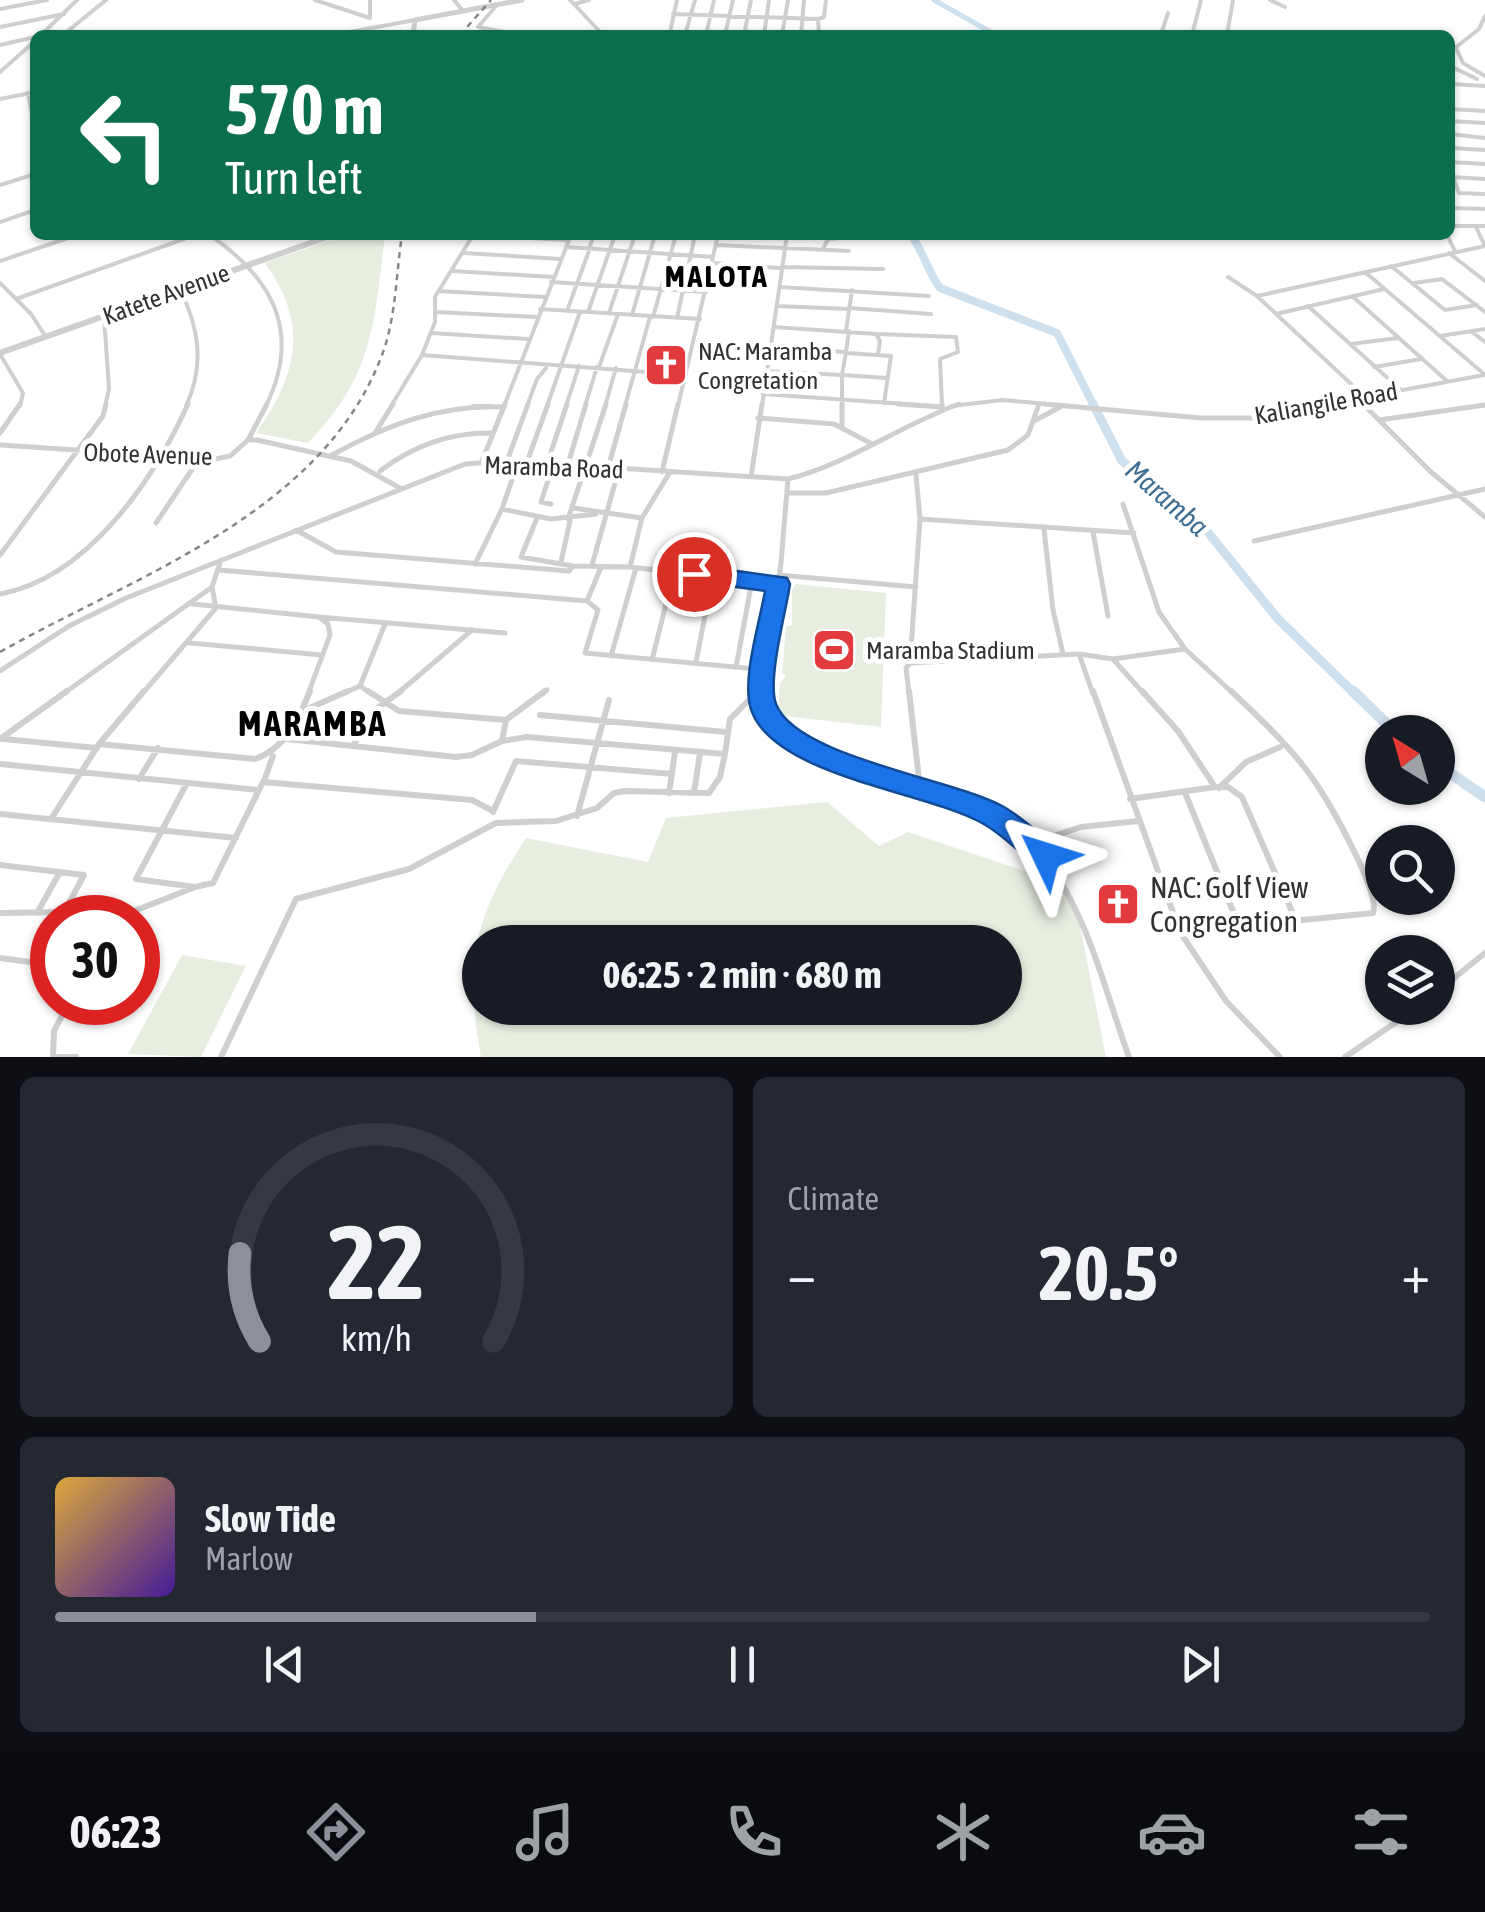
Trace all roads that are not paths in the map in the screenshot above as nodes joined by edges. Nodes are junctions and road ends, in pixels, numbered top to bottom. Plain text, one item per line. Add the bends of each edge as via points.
1 (47, 0) edge
2 (77, 0) edge
3 (106, 0) edge
4 (315, 0) edge
5 (370, 0) edge
6 (454, 0) edge
7 (484, 0) edge
8 (522, 0) edge
9 (589, 0) edge
10 (677, 0) edge
11 (695, 0) edge
12 (714, 0) edge
13 (733, 0) edge
14 (751, 0) edge
15 (769, 0) edge
16 (788, 0) edge
17 (804, 0) edge
18 (826, 0) edge
19 (1201, 0) edge
20 (1233, 0) edge
21 (1270, 0) edge
22 (573, 2) edge
23 (497, 4) junction
24 (1285, 7) dead end
25 (473, 9) junction
26 (0, 10) edge
27 (463, 10) junction
28 (1168, 13) dead end
29 (64, 14) junction
30 (673, 14) junction
31 (691, 14) junction
32 (710, 15) junction
33 (730, 16) junction
34 (1485, 16) edge
35 (748, 17) junction
36 (370, 18) junction
37 (766, 18) junction
38 (786, 18) junction
39 (803, 19) junction
40 (818, 19) junction
41 (414, 20) junction
42 (0, 27) edge
43 (372, 28) junction
44 (671, 28) dead end
45 (47, 30) edge
46 (68, 30) edge
47 (363, 30) edge
48 (413, 30) edge
49 (484, 30) edge
50 (598, 30) edge
51 (686, 30) edge
52 (707, 30) edge
53 (727, 30) edge
54 (745, 30) edge
55 (765, 30) edge
56 (783, 30) edge
57 (802, 30) edge
58 (819, 30) edge
59 (1162, 30) edge
60 (1193, 30) edge
61 (1228, 30) edge
62 (1478, 30) junction
63 (1485, 30) edge
64 (30, 40) edge
65 (0, 45) edge
66 (30, 46) edge
67 (27, 50) joint
68 (1457, 50) joint
69 (1455, 56) edge
70 (13, 59) junction
71 (0, 60) edge
72 (1455, 65) edge
73 (1455, 68) edge
74 (1470, 70) junction
75 (0, 72) edge
76 (1485, 76) edge
77 (1476, 79) junction
78 (1455, 84) edge
79 (1484, 87) edge
80 (30, 92) edge
81 (0, 98) edge
82 (1455, 108) edge
83 (1485, 111) edge
84 (1455, 122) edge
85 (1485, 123) edge
86 (1455, 135) edge
87 (1485, 138) edge
88 (1455, 148) edge
89 (1485, 150) edge
90 (1455, 162) edge
91 (1485, 164) edge
92 (30, 175) edge
93 (1455, 177) edge
94 (1485, 179) edge
95 (0, 184) edge
96 (1455, 184) edge
97 (1485, 194) edge
98 (1455, 208) edge
99 (1485, 210) edge
100 (30, 212) edge
101 (0, 222) edge
102 (1455, 226) edge
103 (1485, 226) edge
104 (1476, 227) junction
105 (62, 240) edge
106 (181, 240) edge
107 (217, 240) edge
108 (309, 240) edge
109 (469, 240) edge
110 (592, 240) edge
111 (613, 240) edge
112 (634, 240) edge
113 (654, 240) edge
114 (674, 240) edge
115 (694, 240) edge
116 (717, 240) edge
117 (787, 240) edge
118 (828, 240) edge
119 (1449, 240) edge
120 (568, 241) edge
121 (716, 244) junction
122 (1485, 246) edge
123 (590, 248) junction
124 (786, 248) junction
125 (610, 249) junction
126 (824, 249) junction
127 (631, 250) junction
128 (848, 251) dead end
129 (651, 252) junction
130 (1452, 252) junction
131 (464, 253) junction
132 (670, 254) junction
133 (691, 256) junction
134 (560, 259) junction
135 (713, 260) junction
136 (0, 261) edge
137 (250, 264) junction
138 (1390, 266) junction
139 (782, 267) junction
140 (883, 269) dead end
141 (454, 271) junction
142 (1365, 272) junction
143 (1228, 277) dead end
144 (552, 280) junction
145 (1485, 281) edge
146 (577, 283) junction
147 (1414, 283) junction
148 (0, 284) edge
149 (598, 284) junction
150 (619, 286) junction
151 (640, 287) junction
152 (780, 287) junction
153 (661, 288) junction
154 (1384, 288) junction
155 (180, 289) junction
156 (682, 290) junction
157 (852, 290) junction
158 (438, 291) junction
159 (706, 292) junction
160 (928, 296) dead end
161 (1257, 296) junction
162 (1352, 296) junction
163 (545, 297) junction
164 (16, 299) junction
165 (778, 306) junction
166 (1308, 306) junction
167 (1477, 306) junction
168 (540, 309) junction
169 (850, 309) junction
170 (567, 311) junction
171 (436, 312) junction
172 (580, 312) junction
173 (588, 312) junction
174 (1485, 312) edge
175 (609, 314) junction
176 (618, 314) junction
177 (931, 314) dead end
178 (1276, 314) junction
179 (104, 316) junction
180 (632, 316) junction
181 (537, 317) junction
182 (652, 317) junction
183 (677, 318) junction
184 (700, 320) junction
185 (774, 327) junction
186 (1485, 329) edge
187 (848, 331) junction
188 (1472, 332) junction
189 (431, 333) junction
190 (876, 334) junction
191 (1440, 336) junction
192 (46, 338) junction
193 (1398, 338) junction
194 (529, 339) junction
195 (1485, 342) edge
196 (1350, 344) junction
197 (770, 348) junction
198 (846, 353) junction
199 (0, 354) edge
200 (878, 354) junction
201 (422, 355) junction
202 (1422, 358) junction
203 (520, 362) junction
204 (538, 363) junction
205 (560, 364) junction
206 (579, 366) junction
207 (1374, 366) junction
208 (598, 367) junction
209 (546, 368) junction
210 (616, 368) junction
211 (636, 370) junction
212 (766, 371) junction
213 (842, 375) junction
214 (1484, 375) edge
215 (555, 376) junction
216 (686, 376) junction
217 (888, 378) junction
218 (1447, 381) junction
219 (1401, 390) junction
220 (763, 394) junction
221 (1361, 398) junction
222 (844, 400) junction
223 (884, 403) junction
224 (1040, 403) junction
225 (1485, 404) edge
226 (1063, 405) junction
227 (1075, 405) joint
228 (504, 407) junction
229 (942, 407) junction
230 (758, 418) junction
231 (1036, 420) junction
232 (1377, 421) junction
233 (842, 424) junction
234 (375, 432) junction
235 (0, 433) edge
236 (493, 433) junction
237 (248, 440) junction
238 (872, 444) junction
239 (0, 445) edge
240 (79, 451) junction
241 (158, 456) junction
242 (329, 457) junction
243 (199, 459) junction
244 (482, 461) junction
245 (507, 461) junction
246 (518, 462) junction
247 (527, 462) junction
248 (550, 465) junction
249 (567, 465) junction
250 (588, 467) junction
251 (608, 468) junction
252 (619, 469) junction
253 (380, 472) junction
254 (666, 472) junction
255 (916, 475) junction
256 (751, 477) junction
257 (788, 479) junction
258 (400, 488) junction
259 (1485, 489) edge
260 (787, 493) junction
261 (1459, 495) junction
262 (551, 504) dead end
263 (1123, 504) dead end
264 (572, 508) junction
265 (502, 509) junction
266 (596, 514) junction
267 (608, 514) junction
268 (1485, 517) edge
269 (536, 518) junction
270 (642, 518) junction
271 (569, 519) junction
272 (920, 519) junction
273 (156, 522) dead end
274 (296, 530) junction
275 (1044, 530) junction
276 (1092, 532) junction
277 (1134, 533) junction
278 (1254, 541) dead end
279 (0, 556) edge
280 (220, 560) junction
281 (561, 562) junction
282 (475, 564) junction
283 (573, 566) junction
284 (592, 566) junction
285 (601, 566) junction
286 (633, 568) junction
287 (219, 570) junction
288 (673, 574) junction
289 (712, 580) junction
290 (752, 580) junction
291 (779, 580) junction
292 (742, 584) dead end
293 (212, 587) junction
294 (916, 587) junction
295 (0, 594) edge
296 (587, 601) junction
297 (192, 604) junction
298 (216, 608) junction
299 (1108, 616) dead end
300 (319, 617) junction
301 (385, 624) junction
302 (472, 630) junction
303 (505, 633) dead end
304 (188, 643) junction
305 (1185, 648) junction
306 (1064, 654) junction
307 (1079, 654) junction
308 (321, 655) junction
309 (610, 656) junction
310 (1114, 659) junction
311 (652, 660) junction
312 (696, 662) junction
313 (910, 662) junction
314 (736, 667) junction
315 (0, 670) edge
316 (766, 670) junction
317 (360, 686) junction
318 (761, 688) junction
319 (547, 690) dead end
320 (609, 700) dead end
321 (382, 701) junction
322 (301, 711) junction
323 (540, 715) dead end
324 (506, 720) junction
325 (604, 722) junction
326 (726, 732) junction
327 (0, 739) edge
328 (287, 739) junction
329 (502, 741) junction
330 (598, 744) junction
331 (98, 746) junction
332 (353, 746) junction
333 (1280, 747) junction
334 (158, 748) junction
335 (675, 752) junction
336 (700, 752) junction
337 (725, 754) junction
338 (273, 756) junction
339 (0, 764) edge
340 (592, 766) junction
341 (79, 772) junction
342 (672, 774) junction
343 (139, 779) junction
344 (187, 783) junction
345 (261, 786) junction
346 (1217, 787) junction
347 (920, 788) junction
348 (669, 793) junction
349 (694, 793) junction
350 (1185, 793) junction
351 (1130, 799) junction
352 (492, 811) junction
353 (0, 814) edge
354 (576, 816) junction
355 (51, 820) junction
356 (1138, 821) junction
357 (496, 823) junction
358 (162, 832) junction
359 (236, 838) junction
360 (1032, 843) junction
361 (0, 865) edge
362 (61, 872) junction
363 (195, 887) junction
364 (48, 895) edge
365 (73, 895) edge
366 (160, 901) edge
367 (0, 913) edge
368 (30, 913) edge
369 (1296, 922) junction
370 (1238, 926) junction
371 (1180, 932) junction
372 (1485, 953) edge
373 (0, 958) edge
374 (30, 963) edge
375 (1455, 978) edge
376 (58, 1025) edge
377 (1392, 1025) edge
378 (56, 1057) edge
379 (76, 1057) edge
380 (220, 1057) edge
381 (1129, 1057) edge
382 (1280, 1057) edge
383 (1344, 1057) edge

1 - 26 street
2 - 29 street
3 - 46 street
4 - 36 street
5 - 36 street
6 - 27 street
7 - 25 street
8 - 23 street
9 - 22 street
10 - 30 street
11 - 31 street
12 - 32 street
13 - 33 street
14 - 35 street
15 - 37 street
16 - 38 street
17 - 39 street
18 - 40 street
19 - 60 street
20 - 61 street
21 - 24 street
22 - 50 street
23 - 25 street
23 - 49 street via 479,24
25 - 27 street
27 - 41 street
28 - 59 street
29 - 42 street
29 - 45 street
30 - 31 street
30 - 44 street
31 - 32 street
31 - 51 street
32 - 33 street
32 - 52 street
33 - 35 street
33 - 53 street
34 - 62 street
35 - 37 street
35 - 54 street
36 - 43 street
37 - 38 street
37 - 55 street
38 - 39 street
38 - 56 street
39 - 40 street
39 - 57 street
40 - 58 street
41 - 43 street
41 - 48 street
43 - 47 street
62 - 63 street
62 - 68 street
64 - 65 street
66 - 67 street
67 - 70 street
68 - 69 street
70 - 71 street
70 - 75 street
72 - 74 street
73 - 77 street
74 - 76 street
74 - 77 street
77 - 79 street
78 - 79 street
80 - 81 street
82 - 83 street
84 - 85 street
86 - 87 street
88 - 89 street
90 - 91 street
92 - 95 street
93 - 94 street
96 - 97 street via 1459,194
98 - 99 street
100 - 101 street
102 - 104 street
103 - 104 street
104 - 122 street
105 - 136 street
106 - 164 street
107 - 137 street
108 - 137 street, Katete Avenue
109 - 131 street
110 - 123 street
111 - 125 street
112 - 127 street
113 - 129 street
114 - 132 street
115 - 133 street
116 - 121 street
117 - 124 street
118 - 126 street
119 - 130 street
120 - 123 street
120 - 134 street
121 - 124 street
121 - 135 street
122 - 130 street
123 - 125 street
123 - 146 street
124 - 126 street
124 - 139 street
125 - 127 street
125 - 149 street
126 - 128 street
127 - 129 street
127 - 150 street
129 - 132 street
129 - 151 street
130 - 138 street
130 - 145 street
131 - 134 street
131 - 141 street
132 - 133 street
132 - 153 street
133 - 135 street
133 - 156 street
134 - 144 street
135 - 139 street
135 - 159 street
137 - 155 street, Katete Avenue
137 - 237 street via 277,307 280,368
138 - 142 street
138 - 147 street
139 - 140 street
139 - 152 street
141 - 144 street
141 - 158 street
142 - 154 street
142 - 161 street
143 - 161 street
144 - 146 street
144 - 163 street
146 - 149 street
146 - 170 street
147 - 167 street via 1442,279
147 - 167 street via 1445,310
148 - 164 street
149 - 150 street
149 - 173 street
150 - 151 street
150 - 175 street
151 - 153 street
151 - 180 street
152 - 157 street
152 - 165 street
153 - 156 street
153 - 182 street
154 - 162 street
154 - 191 street
155 - 179 street, Katete Avenue
155 - 241 street via 195,327 199,368
156 - 159 street
156 - 183 street
157 - 160 street
157 - 169 street
158 - 163 street
158 - 171 street
159 - 184 street
161 - 178 street
162 - 166 street
162 - 193 street
163 - 168 street
164 - 192 street
165 - 169 street
165 - 185 street
166 - 178 street
166 - 196 street
167 - 174 street
168 - 170 street
168 - 181 street
169 - 177 street
169 - 187 street
170 - 172 street
171 - 181 street
171 - 189 street
172 - 173 street
172 - 205 street
173 - 175 street
175 - 176 street
176 - 180 street
176 - 208 street
178 - 221 street
179 - 192 street, Katete Avenue
179 - 240 street via 109,389 103,416
180 - 182 street
181 - 194 street
182 - 183 street
182 - 211 street
183 - 184 street
184 - 216 street
185 - 187 street
185 - 197 street
186 - 188 street
187 - 190 street
187 - 198 street
188 - 191 street
188 - 195 street
189 - 194 street
189 - 201 street
190 - 200 street
190 - 229 street via 956,337 958,352 940,359
191 - 214 street
192 - 199 street, Katete Avenue
193 - 196 street
193 - 202 street
194 - 203 street
196 - 207 street
197 - 198 street
197 - 212 street
198 - 200 street
198 - 213 street
199 - 235 street via 23,393
200 - 217 street via 891,356
201 - 203 street
201 - 234 street
202 - 207 street
202 - 218 street
203 - 204 street
203 - 228 street
204 - 205 street
204 - 209 street
205 - 206 street
205 - 215 street
206 - 208 street
206 - 248 street
207 - 219 street
208 - 210 street
208 - 249 street
209 - 215 street
209 - 245 street
210 - 211 street
210 - 250 street
211 - 216 street
211 - 251 street
212 - 213 street
212 - 220 street
213 - 217 street
213 - 222 street
214 - 218 street, Kaliangile Road
215 - 247 street
216 - 254 street
217 - 223 street
218 - 219 street, Kaliangile Road
219 - 221 street, Kaliangile Road
220 - 222 street
220 - 230 street
221 - 227 street, Kaliangile Road via 1253,418
221 - 232 street
222 - 223 street
222 - 233 street
223 - 229 street
224 - 226 street, Maramba Road
224 - 229 street, Maramba Road via 989,399
224 - 231 street
225 - 232 street
226 - 227 street, Maramba Road
226 - 231 street
228 - 234 street via 436,411
228 - 236 street
229 - 238 street, Maramba Road
230 - 233 street
230 - 256 street
231 - 255 street via 1018,446
232 - 261 street
233 - 238 street
234 - 242 street
236 - 244 street
236 - 253 street via 438,439
237 - 242 street, Obote Avenue
237 - 243 street, Obote Avenue via 230,456
238 - 257 street, Maramba Road
239 - 240 street, Obote Avenue
240 - 241 street, Obote Avenue
240 - 279 street
241 - 243 street, Obote Avenue
241 - 295 street via 70,567
242 - 253 street, Obote Avenue
243 - 273 street
244 - 245 street, Maramba Road
244 - 258 street, Maramba Road
245 - 246 street, Maramba Road
246 - 247 street, Maramba Road
246 - 265 street
247 - 248 street, Maramba Road
248 - 249 street, Maramba Road
248 - 262 street via 541,502
249 - 250 street, Maramba Road
250 - 251 street, Maramba Road
250 - 264 street
251 - 252 street, Maramba Road
252 - 254 street, Maramba Road
252 - 267 street
253 - 258 street, Obote Avenue
254 - 256 street, Maramba Road
254 - 270 street
255 - 260 street via 819,494
255 - 272 street
256 - 257 street, Maramba Road
257 - 260 street
258 - 274 street, Maramba Road
259 - 261 street
260 - 291 street
261 - 268 street
261 - 278 street
263 - 277 street
264 - 266 street
264 - 271 street
265 - 269 street
265 - 282 street
266 - 267 street
266 - 271 street
267 - 270 street
267 - 284 street
269 - 271 street
269 - 281 street via 521,557
270 - 286 street
271 - 281 street
272 - 275 street
272 - 294 street
274 - 280 street, Maramba Road
274 - 282 street via 336,552
275 - 276 street
275 - 306 street
276 - 277 street
276 - 299 street
277 - 305 street via 1154,603
280 - 287 street
280 - 315 street, Maramba Road via 98,611
281 - 283 street
282 - 283 street via 564,573
283 - 284 street
284 - 285 street
285 - 286 street
285 - 296 street
286 - 288 street
286 - 309 street
287 - 293 street
287 - 296 street
288 - 289 street
288 - 290 street
288 - 311 street
289 - 292 street
289 - 312 street
290 - 291 street
290 - 314 street
291 - 294 street
291 - 316 street
293 - 297 street
293 - 298 street
294 - 313 street
296 - 309 street via 598,610 585,652
297 - 298 street
297 - 327 street
298 - 300 street
298 - 304 street
300 - 301 street
300 - 308 street via 330,635
301 - 302 street
301 - 317 street
302 - 303 street
302 - 321 street via 412,684
304 - 308 street
304 - 331 street
305 - 310 street
305 - 333 street via 1248,706
306 - 307 street
306 - 313 street
307 - 310 street
307 - 351 street
308 - 322 street
309 - 311 street
310 - 346 street via 1178,730
311 - 312 street
312 - 314 street
313 - 347 street via 906,676
314 - 316 street
316 - 318 street
317 - 321 street
317 - 322 street
318 - 326 street via 733,714
318 - 347 street via 767,714 800,745
319 - 324 street
320 - 325 street
321 - 324 street via 399,711
321 - 332 street via 362,722
322 - 328 street
323 - 325 street
324 - 329 street
325 - 326 street
325 - 330 street
326 - 337 street
327 - 331 street
328 - 332 street
328 - 338 street
329 - 330 street
329 - 332 street via 456,758
330 - 335 street
330 - 340 street
331 - 334 street
331 - 341 street
333 - 346 street
333 - 369 street via 1318,786 1376,906 1372,912
334 - 338 street
334 - 343 street
335 - 336 street
335 - 342 street
336 - 337 street
336 - 349 street
337 - 349 street via 714,788
338 - 345 street
339 - 341 street
340 - 342 street
340 - 352 street via 516,761
340 - 354 street
341 - 343 street
341 - 355 street
342 - 348 street
343 - 344 street
344 - 345 street
344 - 358 street
345 - 352 street via 472,800
345 - 359 street
346 - 350 street
346 - 369 street via 1242,797
347 - 360 street via 992,814
348 - 349 street
348 - 354 street via 614,793
350 - 351 street
350 - 370 street
351 - 356 street
352 - 357 street
353 - 355 street
354 - 357 street
355 - 358 street
356 - 360 street via 1081,826
356 - 371 street
357 - 380 street via 409,869 296,899
358 - 359 street
358 - 363 street via 136,880
359 - 363 street via 213,883
360 - 381 street via 1067,888
361 - 362 street
362 - 364 street
362 - 365 street via 84,875
363 - 366 street
367 - 368 street
369 - 370 street
370 - 371 street
371 - 382 street via 1226,1001
372 - 375 street
373 - 374 street
376 - 378 street
377 - 383 street
378 - 379 street

